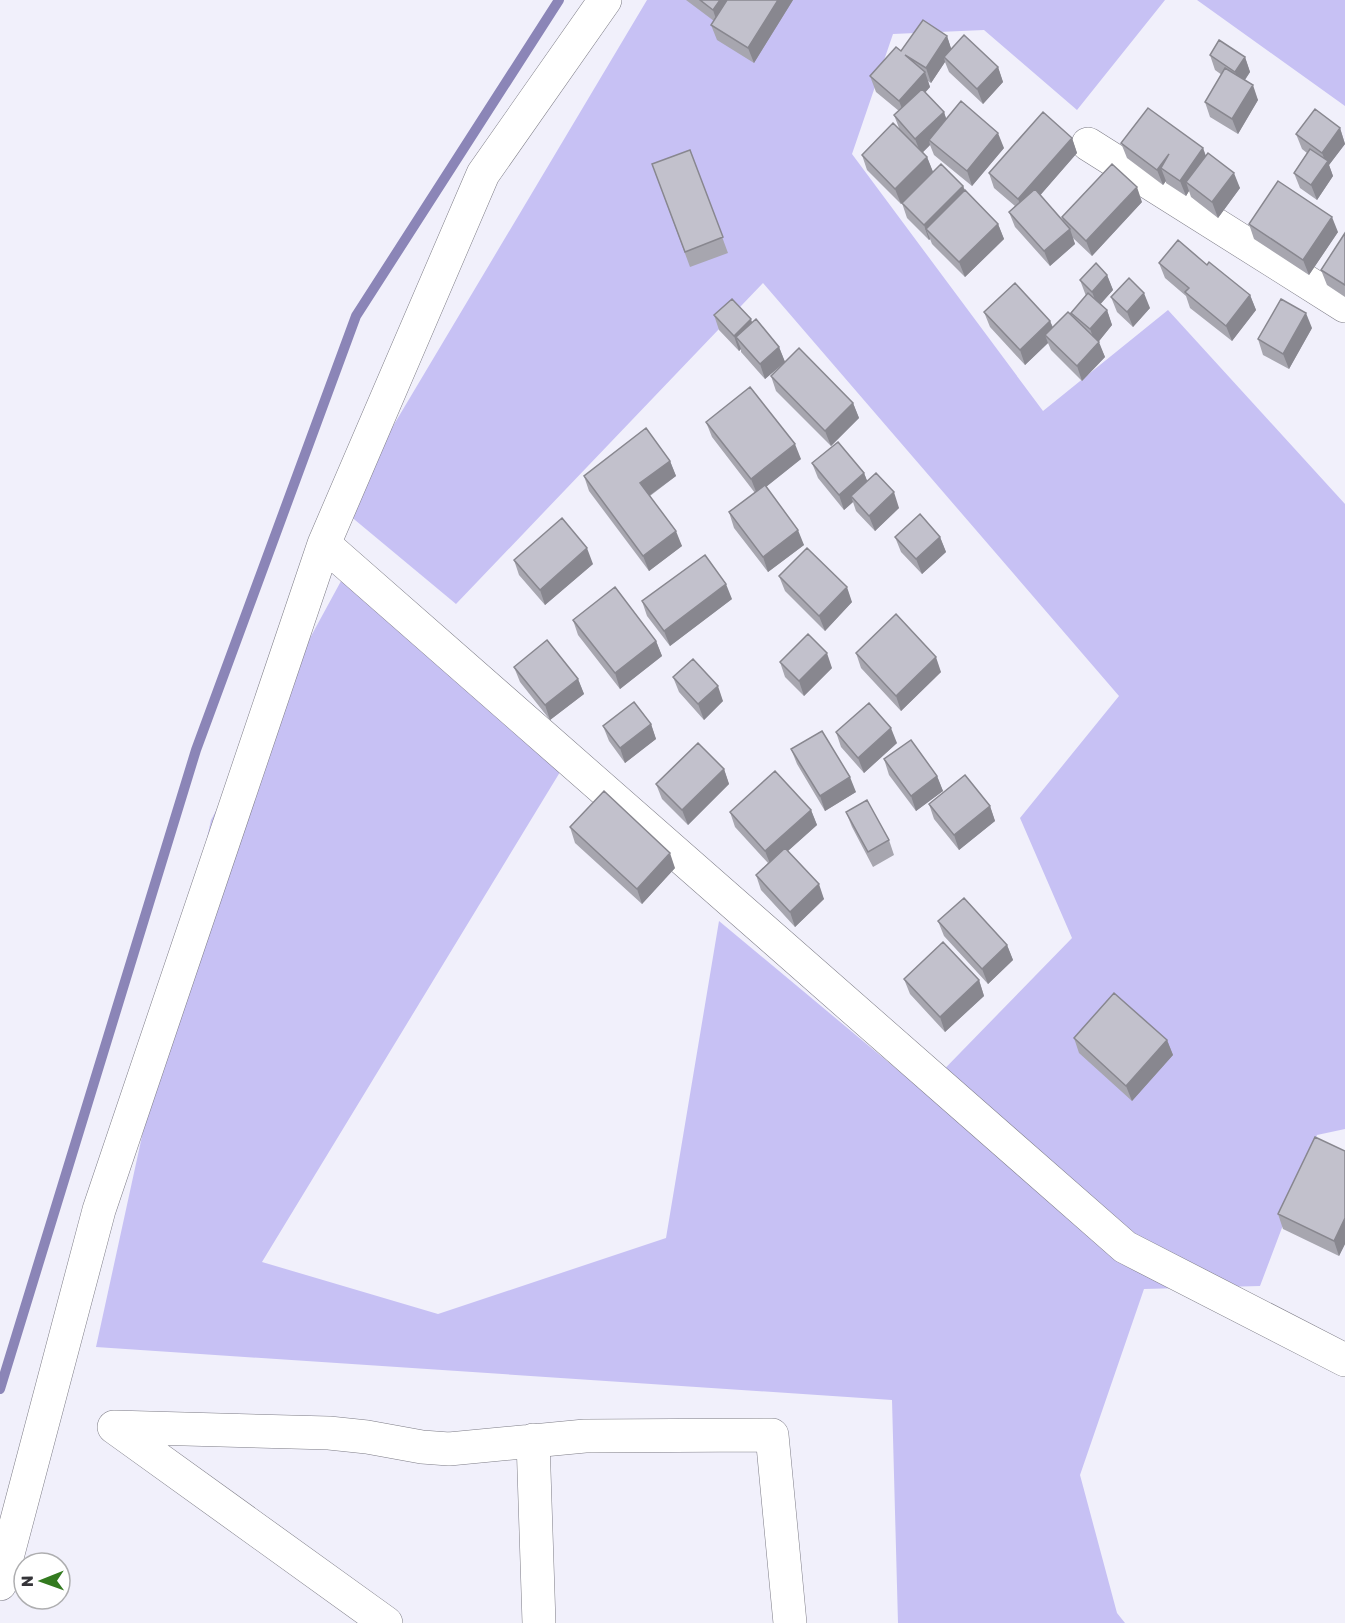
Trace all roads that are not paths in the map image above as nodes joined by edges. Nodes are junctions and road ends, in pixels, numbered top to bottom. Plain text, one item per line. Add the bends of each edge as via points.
1 (604, 0) edge
2 (1088, 144) dead end
3 (1345, 306) edge
4 (324, 544) junction
5 (1345, 1360) edge
6 (533, 1440) junction
7 (0, 1584) edge
8 (386, 1623) edge
9 (539, 1623) edge
10 (790, 1623) edge

1 - 4 street via 483,174
2 - 3 street
4 - 5 street via 1125,1247
4 - 7 street via 99,1210
6 - 8 street via 449,1449 329,1433 114,1427
6 - 9 street
6 - 10 street via 772,1435

